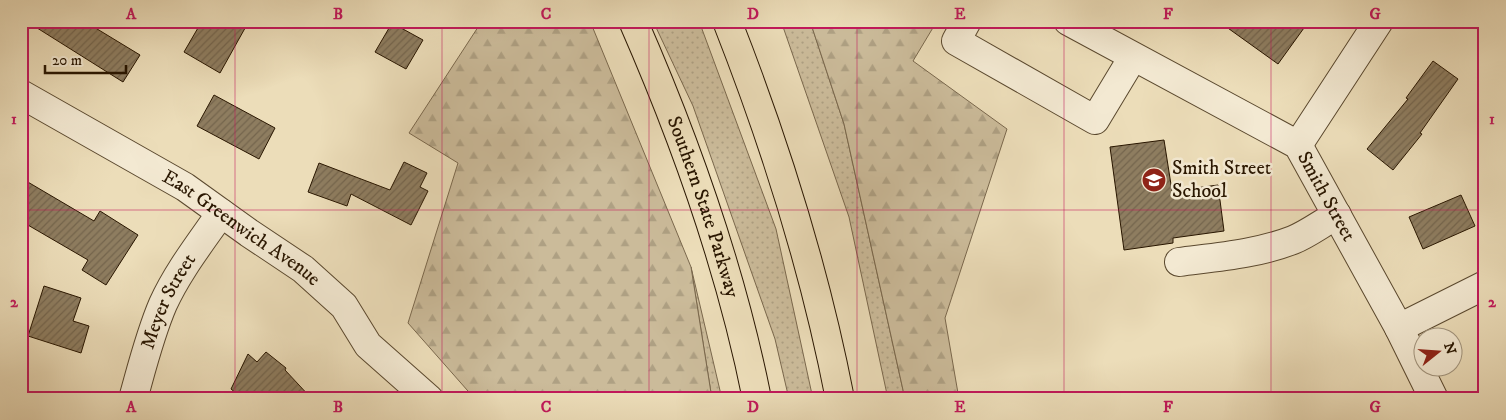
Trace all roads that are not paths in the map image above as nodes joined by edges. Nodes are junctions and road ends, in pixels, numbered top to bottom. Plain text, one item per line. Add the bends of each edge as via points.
1 (633, 21) edge
2 (727, 21) edge
3 (967, 21) edge
4 (1068, 21) edge
5 (1379, 21) edge
6 (1133, 57) junction
7 (21, 94) edge
8 (1298, 145) junction
9 (221, 213) junction
10 (1337, 215) junction
11 (1179, 262) dead end
12 (1485, 285) edge
13 (1399, 328) junction
14 (133, 399) edge
15 (429, 399) edge
16 (756, 399) edge
17 (840, 399) edge
18 (1434, 399) edge

1 - 16 highway, Southern State Parkway via 702,199 731,294
2 - 17 highway via 770,139 800,235
3 - 6 street via 956,41 1095,120
4 - 6 street, Smith Street
5 - 8 street
6 - 8 street, Smith Street
7 - 9 street, East Greenwich Avenue via 185,187
8 - 10 street, Smith Street
9 - 14 street, Meyer Street via 184,266 164,302
9 - 15 street, East Greenwich Avenue via 303,268 344,306 368,345
10 - 11 street via 1294,239 1268,248
10 - 13 street, Smith Street
12 - 13 street
13 - 18 street, Smith Street

